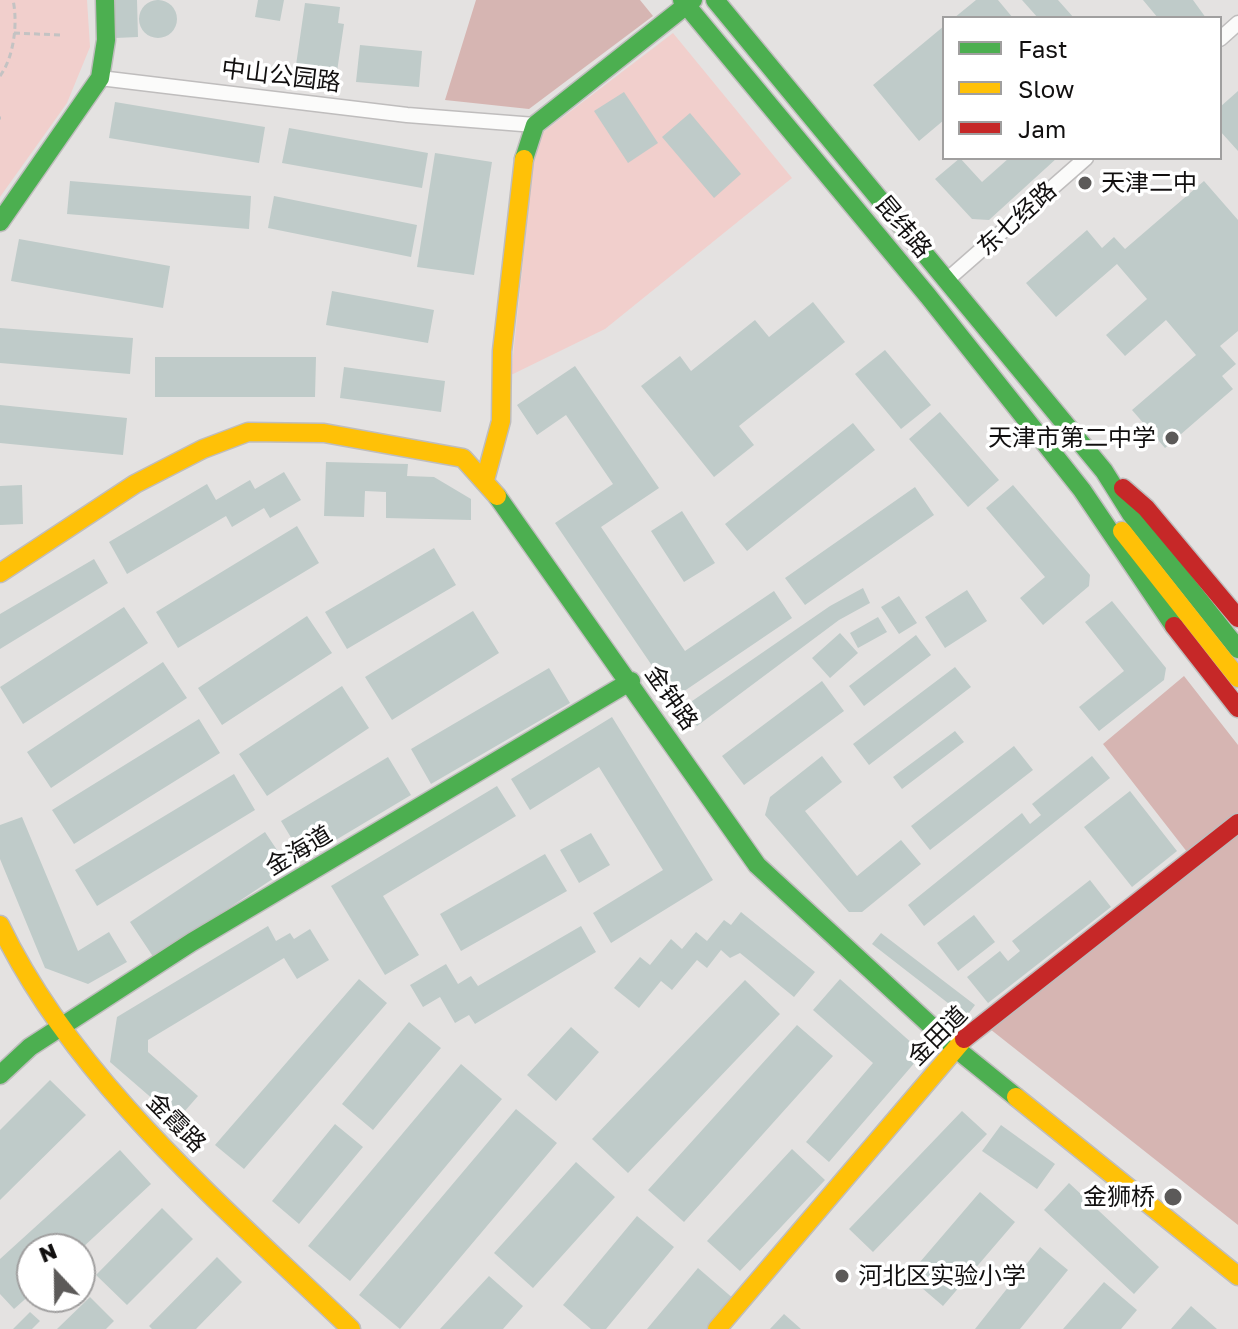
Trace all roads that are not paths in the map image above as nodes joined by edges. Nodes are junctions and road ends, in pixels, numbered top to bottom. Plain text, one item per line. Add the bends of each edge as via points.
1 (105, 0) edge
2 (715, 0) edge
3 (687, 2) edge
4 (1238, 23) edge
5 (1222, 37) edge
6 (100, 78) junction
7 (535, 125) junction
8 (1084, 160) edge
9 (0, 222) edge
10 (948, 279) junction
11 (1104, 471) junction
12 (485, 480) junction
13 (1082, 490) junction
14 (1167, 571) junction
15 (0, 573) edge
16 (1238, 618) edge
17 (1238, 649) edge
18 (1238, 678) edge
19 (631, 681) junction
20 (1238, 708) edge
21 (1238, 823) edge
22 (0, 925) edge
23 (58, 1029) junction
24 (954, 1047) junction
25 (0, 1075) edge
26 (1238, 1276) edge
27 (351, 1329) edge
28 (717, 1329) edge

1 - 6 street
2 - 10 street, 昆纬路
3 - 7 street
3 - 13 street, 昆纬路
4 - 5 street
6 - 7 street, 中山公园路
6 - 9 street
7 - 12 street via 522,170 502,351 501,421
8 - 10 street, 东七经路
10 - 11 street, 昆纬路
11 - 14 street
11 - 16 street via 1146,508
12 - 15 street, 金钟路 via 463,458 324,433 248,432 135,484
12 - 19 street, 金钟路
13 - 14 street
13 - 20 street via 1151,597
14 - 17 street
14 - 18 street
19 - 23 street, 金海道 via 192,942
19 - 24 street, 金钟路 via 757,865
21 - 24 street, 金田道
22 - 23 street, 金霞路
23 - 25 street, 金海道
23 - 27 street, 金霞路 via 102,1084
24 - 26 street, 金钟路
24 - 28 street, 金田道

